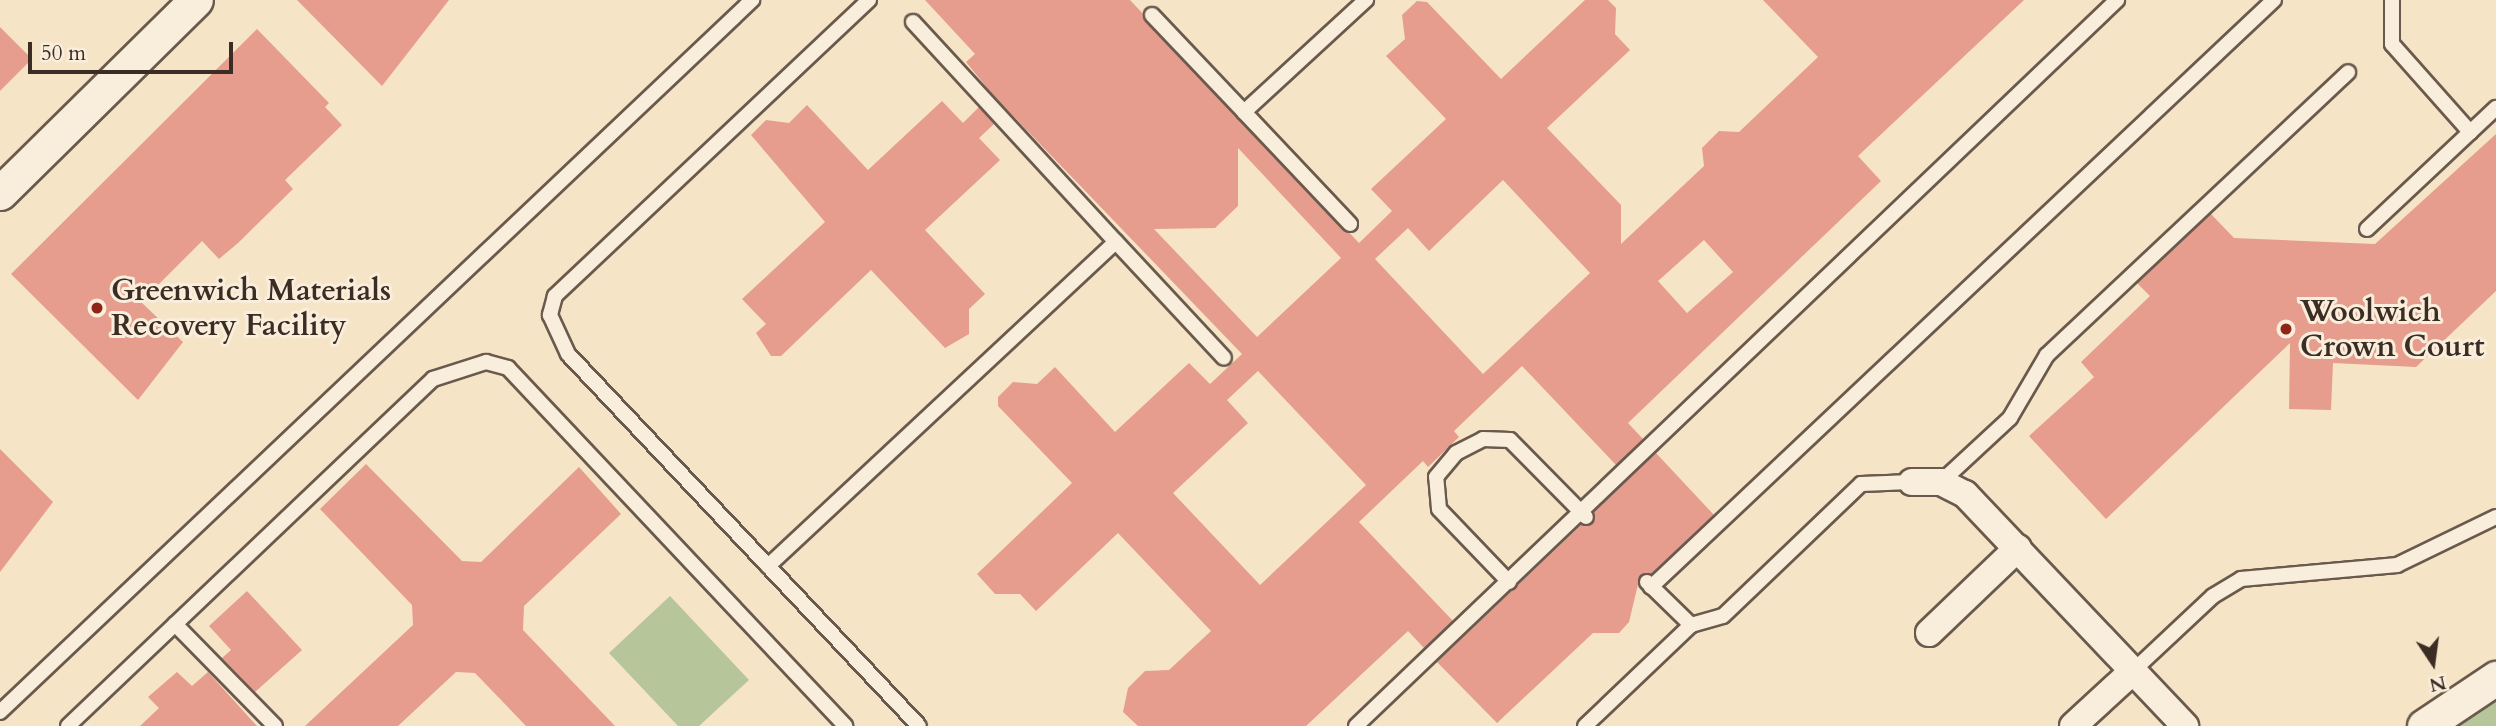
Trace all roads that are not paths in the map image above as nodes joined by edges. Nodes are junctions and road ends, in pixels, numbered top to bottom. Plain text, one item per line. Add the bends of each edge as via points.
1 (196, 0) edge
2 (752, 0) edge
3 (869, 0) edge
4 (1366, 0) edge
5 (2117, 0) edge
6 (2274, 0) edge
7 (2392, 0) edge
8 (1152, 15) dead end
9 (913, 22) dead end
10 (2347, 72) dead end
11 (2496, 108) edge
12 (1244, 112) junction
13 (2470, 132) junction
14 (1, 190) edge
15 (1350, 224) dead end
16 (2367, 229) dead end
17 (1116, 242) junction
18 (1224, 358) dead end
19 (1912, 482) joint
20 (1941, 482) junction
21 (1584, 515) junction
22 (2496, 517) edge
23 (2018, 548) junction
24 (768, 566) junction
25 (1509, 582) junction
26 (175, 624) junction
27 (1691, 625) junction
28 (1929, 633) dead end
29 (2134, 670) junction
30 (2496, 678) edge
31 (0, 712) edge
32 (68, 726) edge
33 (275, 726) edge
34 (845, 726) edge
35 (919, 726) edge
36 (1356, 726) edge
37 (1585, 726) edge
38 (2073, 726) edge
39 (2185, 726) edge
40 (2424, 726) edge

1 - 14 street
2 - 31 lane
3 - 24 lane via 555,296 550,315 568,354
4 - 12 lane
5 - 21 lane
6 - 27 lane via 1649,585
7 - 13 lane via 2392,44
8 - 12 lane
9 - 17 lane
10 - 20 lane via 2047,355 2010,418
11 - 13 lane
12 - 15 lane
13 - 16 lane
17 - 18 lane
17 - 24 lane
19 - 20 street
19 - 27 lane via 1861,484 1723,617
20 - 23 street via 1965,494
21 - 25 lane
21 - 25 lane via 1510,440 1483,439 1456,453 1436,477 1439,509
22 - 29 lane via 2397,565 2241,579 2213,596
23 - 28 street
23 - 29 street
24 - 35 lane
25 - 36 lane
26 - 32 lane
26 - 33 lane
26 - 34 lane via 433,379 485,362 508,368
27 - 37 lane
29 - 38 street
29 - 39 street
30 - 40 street

